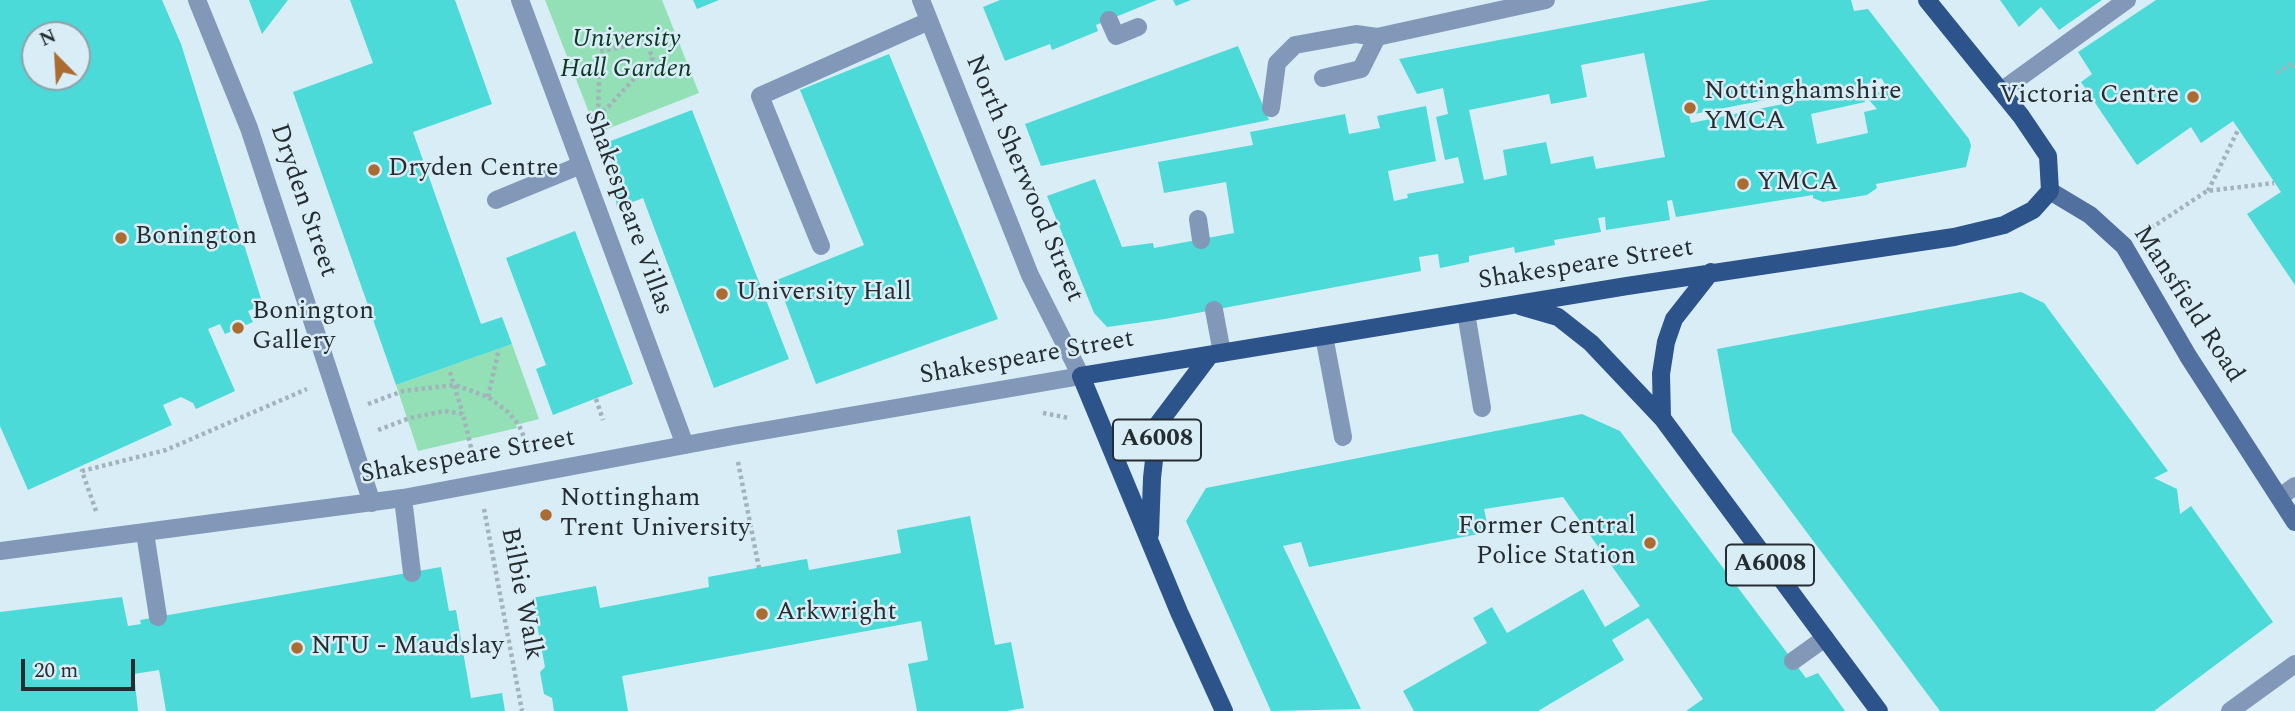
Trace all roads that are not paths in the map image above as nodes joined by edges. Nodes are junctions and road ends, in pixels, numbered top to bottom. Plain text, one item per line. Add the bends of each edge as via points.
1 (197, 0) edge
2 (520, 0) edge
3 (921, 0) edge
4 (1546, 0) edge
5 (1927, 0) edge
6 (2127, 0) edge
7 (929, 20) junction
8 (1109, 20) dead end
9 (1138, 27) dead end
10 (1377, 37) junction
11 (1323, 78) dead end
12 (2001, 91) junction
13 (1271, 108) dead end
14 (581, 165) junction
15 (2050, 191) junction
16 (496, 200) dead end
17 (1198, 219) dead end
18 (1201, 240) dead end
19 (821, 246) dead end
20 (1711, 272) junction
21 (1517, 305) junction
22 (1214, 310) dead end
23 (1466, 313) junction
24 (1324, 336) junction
25 (1216, 354) junction
26 (1081, 376) junction
27 (1482, 408) dead end
28 (1662, 418) junction
29 (1343, 437) dead end
30 (685, 445) junction
31 (2288, 492) edge
32 (403, 498) junction
33 (372, 503) junction
34 (2295, 522) edge
35 (145, 533) junction
36 (1150, 541) junction
37 (0, 551) edge
38 (412, 573) dead end
39 (158, 617) dead end
40 (1825, 638) junction
41 (1793, 661) dead end
42 (2295, 664) edge
43 (1224, 711) edge
44 (1879, 711) edge
45 (2230, 711) edge

1 - 33 street, Dryden Street via 249,128
2 - 14 street, Shakespeare Villas
3 - 7 street, North Sherwood Street
4 - 10 street
5 - 12 main road
6 - 12 street
7 - 19 street via 760,96
7 - 26 street, North Sherwood Street via 1030,275
8 - 9 street via 1116,36
10 - 11 street via 1361,69
10 - 13 street via 1356,34 1295,45 1277,64
12 - 15 main road via 2049,156
14 - 16 street
14 - 30 street, Shakespeare Villas
15 - 20 main road, Shakespeare Street / A6008 via 2033,210 2004,225 1954,237
15 - 31 street, Mansfield Road via 2090,215 2124,246 2189,356
17 - 18 street
20 - 21 main road, Shakespeare Street / A6008
20 - 28 main road via 1674,319 1666,342
21 - 23 main road, Shakespeare Street / A6008
21 - 28 main road, A6008 via 1566,323 1609,359
22 - 25 street
23 - 24 main road, Shakespeare Street / A6008
23 - 27 street
24 - 25 main road, Shakespeare Street / A6008
24 - 29 street
25 - 26 main road, Shakespeare Street / A6008
25 - 36 main road, A6008 via 1158,424
26 - 30 street, Shakespeare Street
26 - 36 main road, A6008
28 - 40 main road, A6008
30 - 32 street, Shakespeare Street
31 - 34 street, Mansfield Road
32 - 33 street, Shakespeare Street
32 - 38 street
33 - 35 street, Shakespeare Street
35 - 37 street, Shakespeare Street
35 - 39 street
36 - 43 main road, A6008
40 - 41 street
40 - 44 main road, A6008
42 - 45 street

